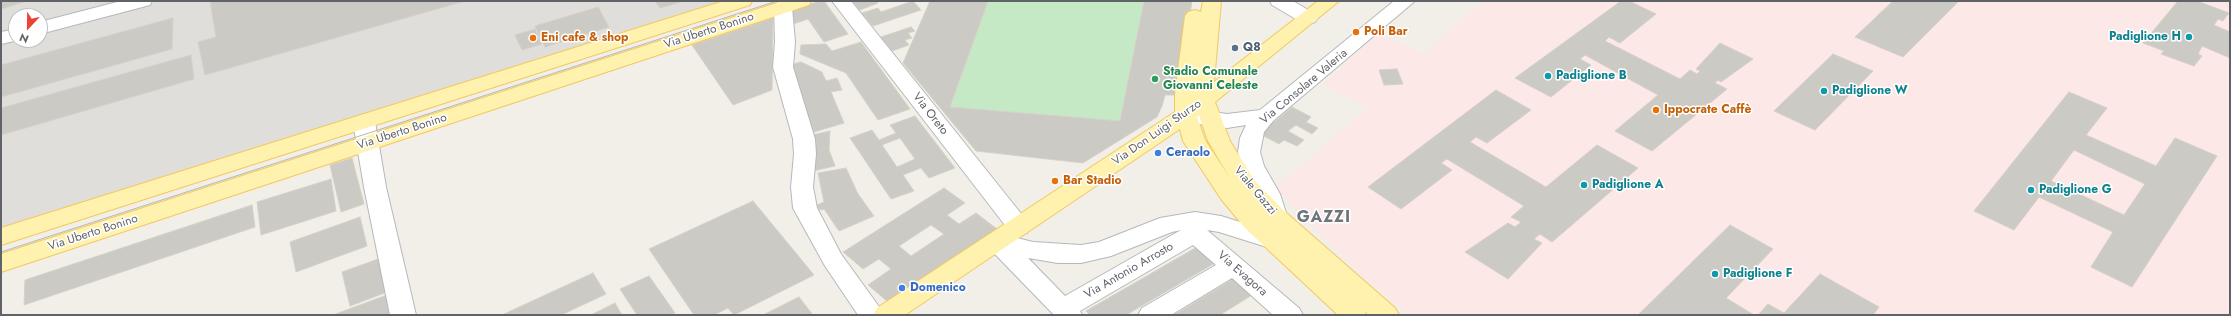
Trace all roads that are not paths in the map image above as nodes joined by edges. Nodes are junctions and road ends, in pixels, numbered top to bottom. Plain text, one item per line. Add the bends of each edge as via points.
1 (143, 1) edge
2 (743, 1) edge
3 (841, 1) edge
4 (1197, 1) edge
5 (1212, 1) edge
6 (1279, 1) edge
7 (1330, 1) edge
8 (1406, 1) edge
9 (793, 4) edge
10 (1308, 18) junction
11 (48, 26) edge
12 (1208, 110) junction
13 (1186, 115) junction
14 (1266, 116) junction
15 (366, 132) junction
16 (1275, 216) junction
17 (1019, 227) junction
18 (1195, 233) joint
19 (1, 237) edge
20 (1270, 240) junction
21 (997, 242) junction
22 (1, 263) edge
23 (1233, 266) junction
24 (1066, 312) edge
25 (403, 315) edge
26 (872, 315) edge
27 (886, 315) edge
28 (1151, 315) edge
29 (1290, 315) edge
30 (1354, 315) edge
31 (1386, 315) edge

1 - 11 street
2 - 15 main road, Via Uberto Bonino
3 - 17 street, Via Oreto
4 - 13 main road, Viale Gazzi via 1185,94
5 - 12 main road, Viale Gazzi via 1206,52
6 - 10 street
7 - 10 main road, Via Don Luigi Sturzo
8 - 14 street, Via Consolare Valeria
9 - 15 main road, Via Uberto Bonino
9 - 26 street via 783,66 804,139 802,187 805,208 833,260
10 - 12 main road, Via Don Luigi Sturzo
12 - 13 main road, Via Don Luigi Sturzo
12 - 14 street via 1241,120
12 - 16 main road, Viale Gazzi via 1218,141 1233,166 1246,185
13 - 17 main road, Via Don Luigi Sturzo
13 - 20 main road, Viale Gazzi via 1194,141 1213,171
14 - 16 street, Via Consolare Valeria via 1254,130 1249,152 1253,166 1269,194
15 - 19 main road, Via Uberto Bonino
15 - 22 main road, Via Uberto Bonino
15 - 25 street
16 - 31 main road, Viale Gazzi
17 - 21 main road, Via Don Luigi Sturzo
18 - 23 street, Via Evagora
18 - 24 street, Via Antonio Arrosto
20 - 21 street via 1221,224 1195,220 1168,224 1103,250 1081,254 1033,251
20 - 30 main road, Viale Gazzi
21 - 24 street
21 - 27 main road
23 - 28 street
23 - 29 street, Via Evagora

